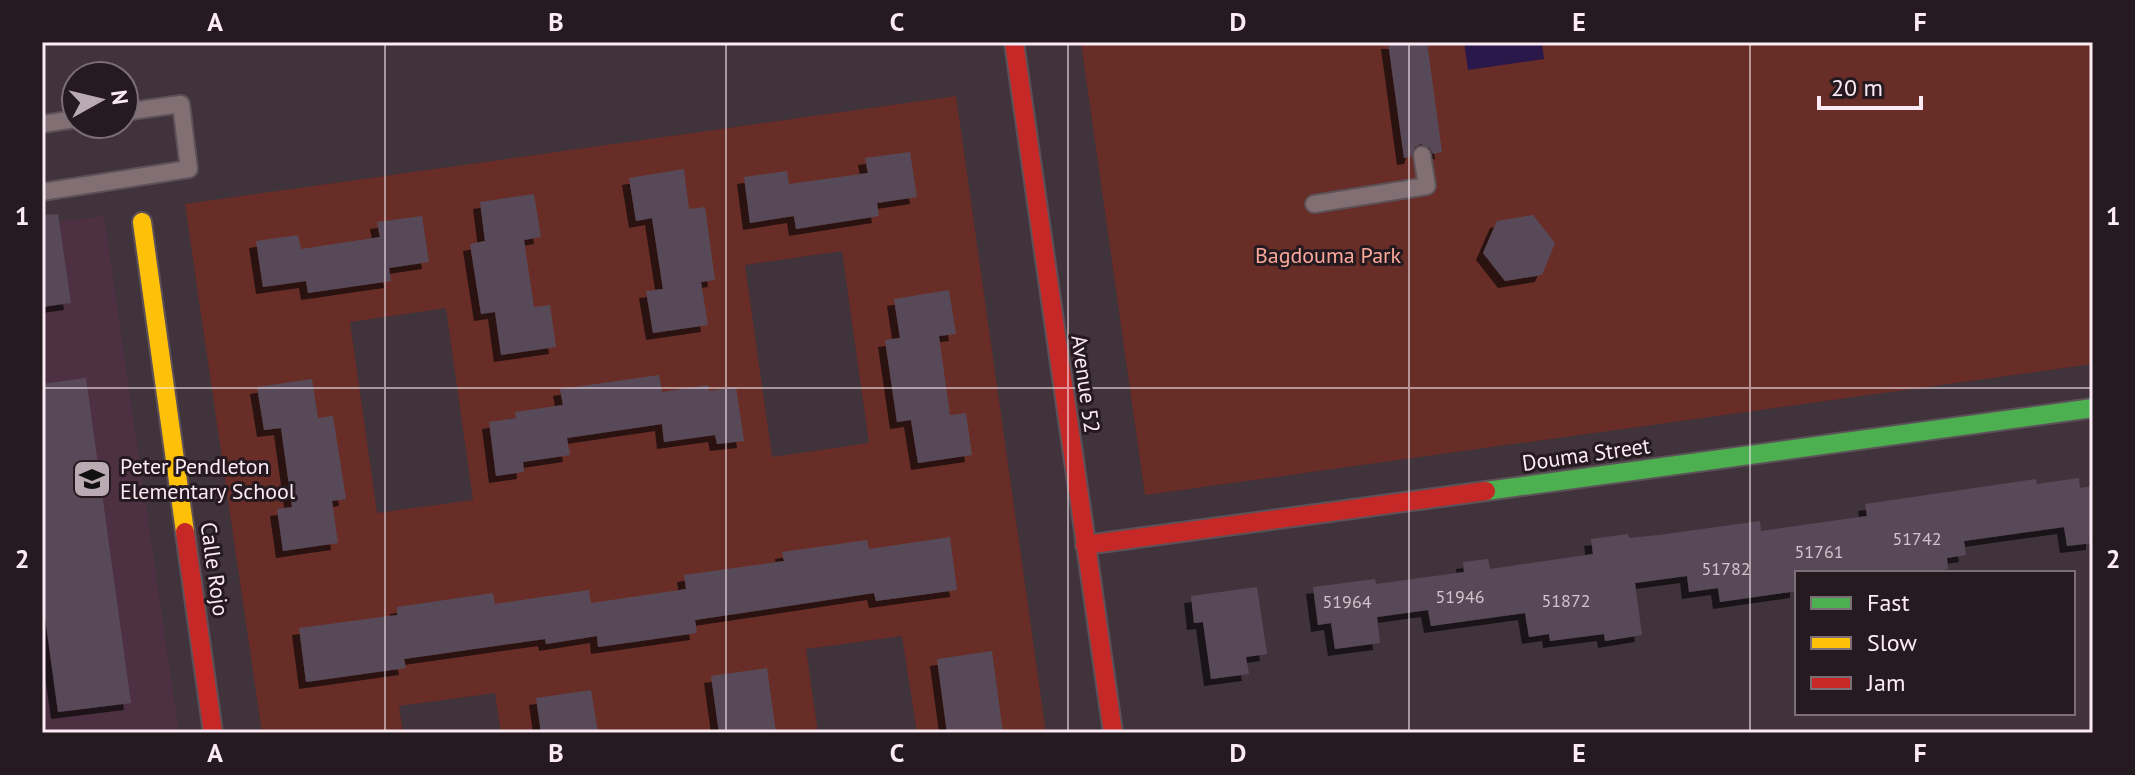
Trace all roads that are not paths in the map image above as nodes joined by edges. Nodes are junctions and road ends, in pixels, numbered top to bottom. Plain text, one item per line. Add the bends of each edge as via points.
1 (1014, 42) edge
2 (140, 110) edge
3 (1422, 155) dead end
4 (42, 192) edge
5 (1314, 204) dead end
6 (142, 222) dead end
7 (2093, 408) edge
8 (1085, 545) junction
9 (213, 733) edge
10 (1113, 733) edge

1 - 8 street, Avenue 52
2 - 4 lane via 181,104 189,169
3 - 5 lane via 1427,186
6 - 9 street, Calle Rojo
7 - 8 street, Douma Street
8 - 10 street, Avenue 52

